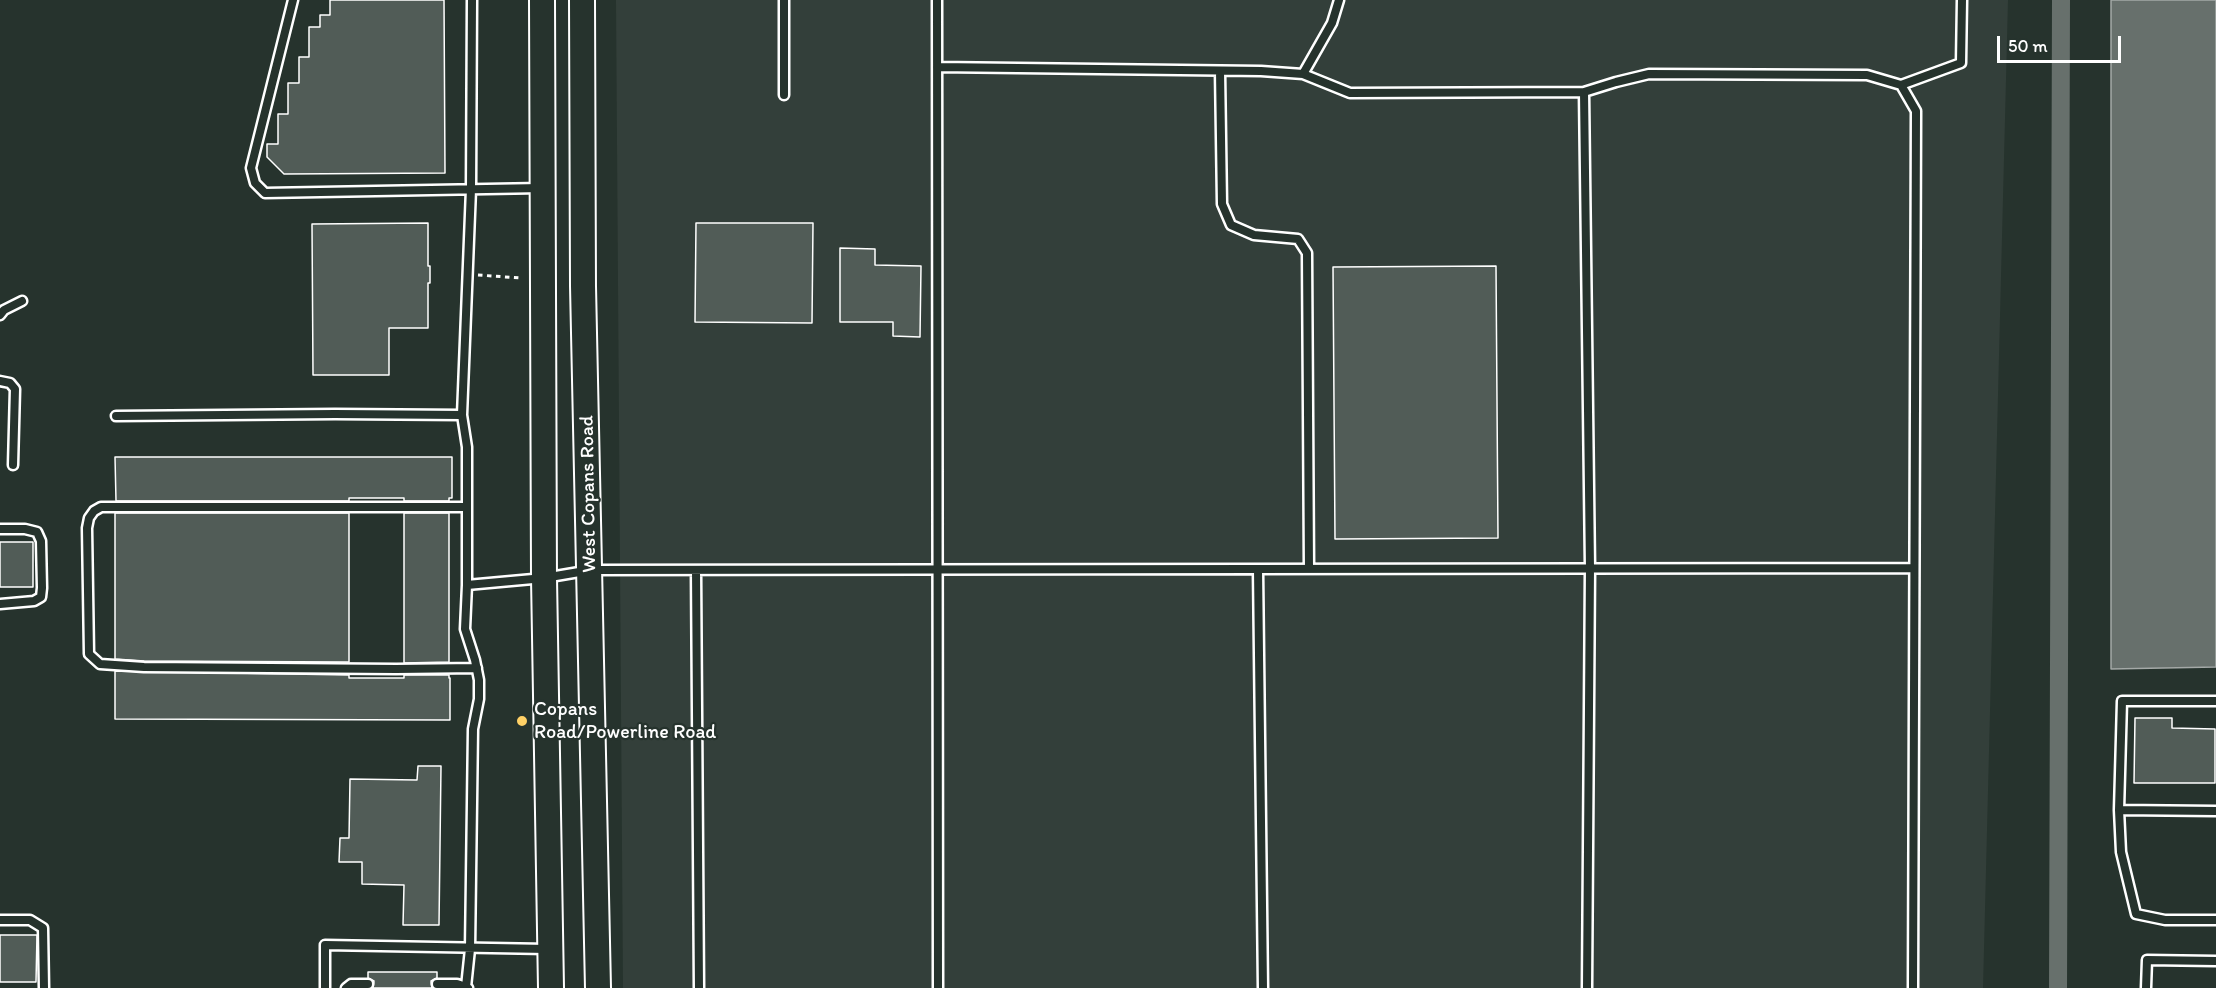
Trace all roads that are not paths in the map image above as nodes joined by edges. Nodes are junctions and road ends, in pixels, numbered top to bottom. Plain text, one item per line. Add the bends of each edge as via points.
1 (292, 0) edge
2 (472, 0) edge
3 (542, 0) edge
4 (582, 0) edge
5 (784, 0) edge
6 (937, 0) edge
7 (1339, 0) edge
8 (1962, 0) edge
9 (937, 67) junction
10 (1220, 70) junction
11 (1303, 74) junction
12 (1900, 85) junction
13 (1584, 92) junction
14 (784, 95) dead end
15 (543, 188) junction
16 (471, 189) junction
17 (22, 301) dead end
18 (0, 315) edge
19 (0, 381) edge
20 (116, 416) dead end
21 (462, 416) junction
22 (13, 465) dead end
23 (467, 507) junction
24 (0, 529) edge
25 (1590, 567) junction
26 (1914, 568) junction
27 (1309, 569) junction
28 (591, 570) junction
29 (696, 570) junction
30 (938, 570) junction
31 (1258, 570) junction
32 (544, 578) junction
33 (467, 585) junction
34 (0, 604) edge
35 (477, 668) junction
36 (2216, 701) edge
37 (2119, 810) junction
38 (2216, 811) edge
39 (0, 920) edge
40 (2216, 920) edge
41 (470, 949) junction
42 (550, 949) junction
43 (2216, 961) edge
44 (368, 984) dead end
45 (437, 984) dead end
46 (467, 987) edge
47 (44, 988) edge
48 (325, 988) edge
49 (346, 988) edge
50 (551, 988) edge
51 (598, 988) edge
52 (699, 988) edge
53 (938, 988) edge
54 (1263, 988) edge
55 (1587, 988) edge
56 (1913, 988) edge
57 (2146, 988) edge

1 - 16 lane via 251,168 255,183 266,193
2 - 16 lane
3 - 15 main road
4 - 28 main road, West Copans Road via 583,286
5 - 14 lane
6 - 9 lane
7 - 11 lane via 1332,23
8 - 12 lane via 1961,63
9 - 10 lane
9 - 30 lane
10 - 11 lane
10 - 27 lane via 1222,204 1231,225 1254,235 1298,239 1307,253
11 - 13 lane via 1350,93
12 - 13 lane via 1867,75 1649,74
12 - 26 lane via 1916,111
13 - 25 lane
15 - 16 lane
15 - 32 main road
16 - 21 lane
17 - 18 lane
19 - 22 lane via 15,389
20 - 21 lane
21 - 23 lane
23 - 33 lane
23 - 35 lane via 101,507 89,518 87,528 89,654 99,664 144,667
24 - 34 lane via 37,532 41,541 42,588 41,597 34,601
25 - 26 lane
25 - 27 lane
25 - 55 lane
26 - 56 lane
27 - 31 lane
28 - 29 lane
28 - 32 lane
28 - 51 main road, West Copans Road
29 - 30 lane
29 - 52 lane
30 - 31 lane
30 - 53 lane
31 - 54 lane
32 - 33 lane
32 - 42 main road
33 - 35 lane via 465,629
35 - 41 lane
36 - 37 lane via 2122,701
37 - 38 lane
37 - 40 lane via 2121,852 2136,914 2165,920
39 - 47 lane via 30,920 43,928
41 - 42 lane
41 - 46 lane
41 - 48 lane via 325,945
42 - 50 main road
43 - 57 lane via 2147,960
44 - 49 lane via 351,984
45 - 46 lane

